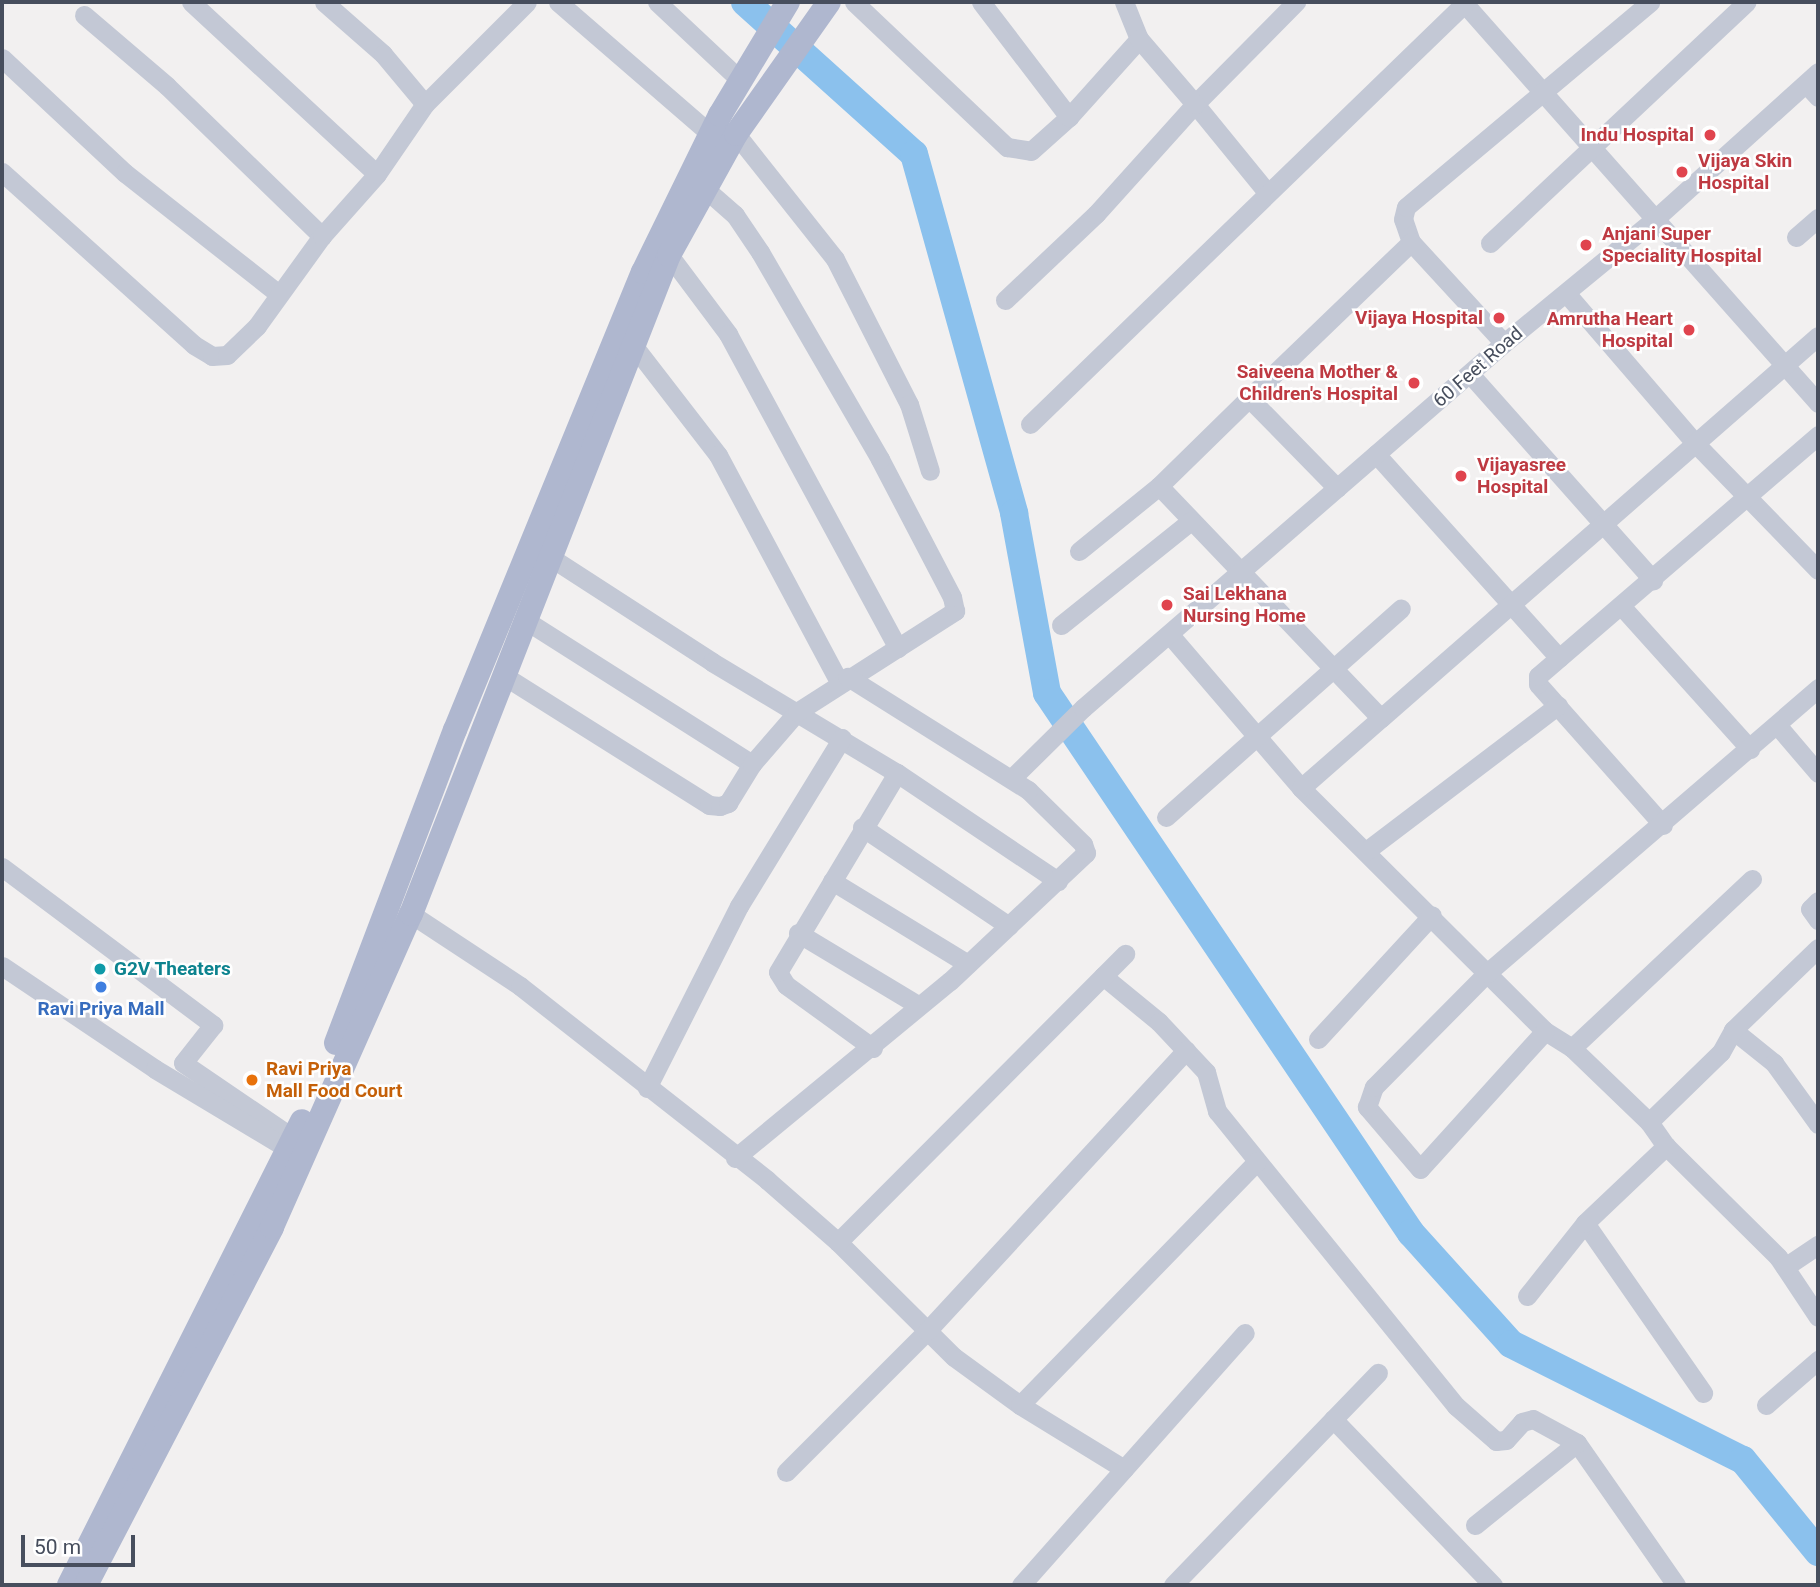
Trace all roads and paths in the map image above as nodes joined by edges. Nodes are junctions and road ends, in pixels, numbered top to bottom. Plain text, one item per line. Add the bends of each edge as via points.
1 (191, 2) edge
2 (324, 2) edge
3 (527, 2) edge
4 (558, 2) edge
5 (657, 2) edge
6 (829, 2) edge
7 (854, 2) edge
8 (981, 2) edge
9 (1125, 2) edge
10 (1296, 2) edge
11 (1465, 2) edge
12 (1650, 2) edge
13 (1747, 2) edge
14 (784, 8) edge
15 (84, 15) dead end
16 (1139, 38) junction
17 (6, 71) edge
18 (1814, 84) edge
19 (737, 85) junction
20 (1541, 91) junction
21 (425, 104) junction
22 (1195, 104) junction
23 (1069, 117) junction
24 (724, 139) junction
25 (1592, 147) junction
26 (2, 172) edge
27 (377, 174) junction
28 (703, 187) junction
29 (1266, 191) junction
30 (1656, 218) junction
31 (322, 236) junction
32 (1411, 242) junction
33 (1490, 243) dead end
34 (669, 255) junction
35 (1566, 293) junction
36 (279, 294) junction
37 (1005, 300) dead end
38 (1818, 336) edge
39 (1504, 343) junction
40 (633, 345) junction
41 (1785, 366) junction
42 (1470, 374) junction
43 (1250, 398) junction
44 (1818, 403) edge
45 (1030, 424) dead end
46 (1818, 435) edge
47 (1695, 443) junction
48 (1376, 454) junction
49 (930, 471) dead end
50 (1159, 486) junction
51 (1337, 488) junction
52 (1748, 497) junction
53 (1191, 521) junction
54 (1601, 522) junction
55 (1079, 551) dead end
56 (550, 557) junction
57 (1815, 558) edge
58 (1241, 572) junction
59 (1653, 580) junction
60 (1510, 601) junction
61 (1401, 608) dead end
62 (1623, 608) junction
63 (525, 620) junction
64 (1061, 625) dead end
65 (1170, 635) junction
66 (898, 648) junction
67 (1559, 658) junction
68 (1333, 667) junction
69 (506, 677) junction
70 (844, 680) junction
71 (1818, 688) edge
72 (1558, 705) junction
73 (797, 712) junction
74 (1381, 718) junction
75 (1777, 725) junction
76 (842, 738) junction
77 (1257, 741) junction
78 (1750, 749) junction
79 (752, 764) junction
80 (897, 773) junction
81 (1818, 773) edge
82 (1012, 778) junction
83 (1301, 788) junction
84 (1167, 817) dead end
85 (1663, 825) junction
86 (862, 827) junction
87 (1366, 851) junction
88 (2, 867) edge
89 (1752, 878) dead end
90 (832, 881) junction
91 (1058, 881) junction
92 (1818, 901) edge
93 (411, 914) junction
94 (1432, 915) junction
95 (1818, 920) edge
96 (1009, 926) junction
97 (798, 933) junction
98 (1818, 948) edge
99 (1125, 954) dead end
100 (968, 964) junction
101 (2, 966) edge
102 (1487, 973) junction
103 (1103, 976) junction
104 (918, 1005) junction
105 (1733, 1030) junction
106 (1545, 1031) junction
107 (1318, 1039) dead end
108 (873, 1048) junction
109 (1572, 1048) junction
110 (1186, 1050) junction
111 (183, 1063) junction
112 (171, 1079) junction
113 (647, 1088) junction
114 (1649, 1122) junction
115 (1818, 1124) edge
116 (291, 1143) junction
117 (1666, 1146) junction
118 (735, 1158) junction
119 (1256, 1161) junction
120 (1585, 1223) junction
121 (838, 1242) junction
122 (1818, 1245) edge
123 (1785, 1267) junction
124 (1527, 1296) dead end
125 (1818, 1317) edge
126 (927, 1331) junction
127 (1245, 1333) dead end
128 (1818, 1360) edge
129 (1378, 1373) dead end
130 (1703, 1393) dead end
131 (1020, 1405) junction
132 (1766, 1405) dead end
133 (1334, 1419) junction
134 (1577, 1443) junction
135 (1124, 1469) junction
136 (786, 1472) dead end
137 (1475, 1525) dead end
138 (69, 1585) edge
139 (86, 1585) edge
140 (1021, 1585) edge
141 (1173, 1585) edge
142 (1493, 1585) edge
143 (1676, 1585) edge

1 - 27 street
2 - 21 street via 383,54
3 - 21 street
4 - 24 street
5 - 19 street
6 - 24 main road via 754,107
7 - 23 street via 1007,147 1031,151
8 - 23 street
9 - 16 street
10 - 22 street
11 - 20 street
11 - 29 street
12 - 20 street
13 - 25 street
14 - 19 main road
15 - 31 street via 167,86
16 - 22 street
16 - 23 street
17 - 36 street via 125,173
18 - 30 street, 60 Feet Road
19 - 24 main road
20 - 25 street
20 - 32 street via 1406,207 1403,219
21 - 27 street
22 - 29 street
22 - 37 street via 1096,214
24 - 28 main road
24 - 49 street via 835,259 909,404
24 - 116 main road via 612,347 455,730 345,1021
25 - 30 street
25 - 33 street
26 - 36 street via 194,345 212,356 236,349
27 - 31 street
28 - 34 main road
28 - 66 street via 735,215 760,252 880,459 952,597 953,615
29 - 45 street
30 - 35 street, 60 Feet Road
30 - 41 street
31 - 36 street
32 - 39 street
32 - 43 street
34 - 40 main road
34 - 66 street via 728,334
35 - 39 street, 60 Feet Road
35 - 47 street
38 - 41 street
39 - 42 street, 60 Feet Road
40 - 56 main road
40 - 70 street via 718,455
41 - 44 street
41 - 47 street
42 - 48 street, 60 Feet Road
42 - 54 street
43 - 50 street
43 - 51 street
46 - 52 street
47 - 52 street
47 - 54 street
48 - 51 street, 60 Feet Road
48 - 60 street
50 - 53 street
50 - 55 street
51 - 58 street, 60 Feet Road
52 - 57 street
52 - 59 street
53 - 58 street
53 - 64 street
54 - 59 street
54 - 60 street
56 - 63 main road
56 - 73 street
58 - 65 street, 60 Feet Road
58 - 68 street
59 - 62 street
60 - 67 street
60 - 74 street
61 - 68 street
62 - 67 street
62 - 78 street
63 - 69 main road
63 - 79 street
65 - 77 street
65 - 82 street, 60 Feet Road via 1083,708
66 - 70 street
67 - 72 street via 1538,676 1538,684
68 - 74 street
68 - 77 street
69 - 79 street via 709,805 728,803
69 - 93 main road
70 - 73 street
70 - 82 street
71 - 75 street
72 - 85 street
72 - 87 street
73 - 76 street
73 - 79 street
74 - 83 street
75 - 78 street
75 - 81 street
76 - 80 street
76 - 113 street via 739,906
77 - 83 street
77 - 84 street
78 - 85 street
80 - 86 street
80 - 91 street
82 - 91 street via 1086,848 1082,861
83 - 87 street
85 - 102 street
86 - 90 street
86 - 96 street
87 - 94 street
88 - 111 street via 213,1025
89 - 109 street
90 - 97 street
90 - 100 street
91 - 96 street
92 - 95 street via 1810,909
93 - 113 street via 520,986
93 - 139 main road via 272,1227
94 - 102 street
94 - 107 street
96 - 100 street
97 - 104 street
97 - 108 street via 780,965 779,978
98 - 105 street
99 - 103 street
100 - 104 street
101 - 112 street
102 - 106 street
102 - 106 street via 1374,1087 1367,1107 1420,1169
103 - 110 street
103 - 121 street
104 - 108 street
105 - 114 street via 1721,1052
105 - 115 street via 1774,1063
106 - 109 street
108 - 118 street
109 - 114 street
110 - 119 street via 1206,1072 1217,1111
110 - 126 street
111 - 112 street
111 - 116 street
112 - 116 street
113 - 118 street
114 - 117 street
116 - 138 main road
117 - 120 street
117 - 123 street
118 - 121 street
119 - 131 street
119 - 134 street via 1402,1343 1490,1437 1506,1440 1522,1422 1533,1419
120 - 124 street
120 - 130 street
121 - 126 street
122 - 123 street
123 - 125 street
126 - 131 street
126 - 136 street
127 - 135 street
128 - 132 street
129 - 133 street
131 - 135 street
133 - 141 street
133 - 142 street
134 - 137 street
134 - 143 street
135 - 140 street

